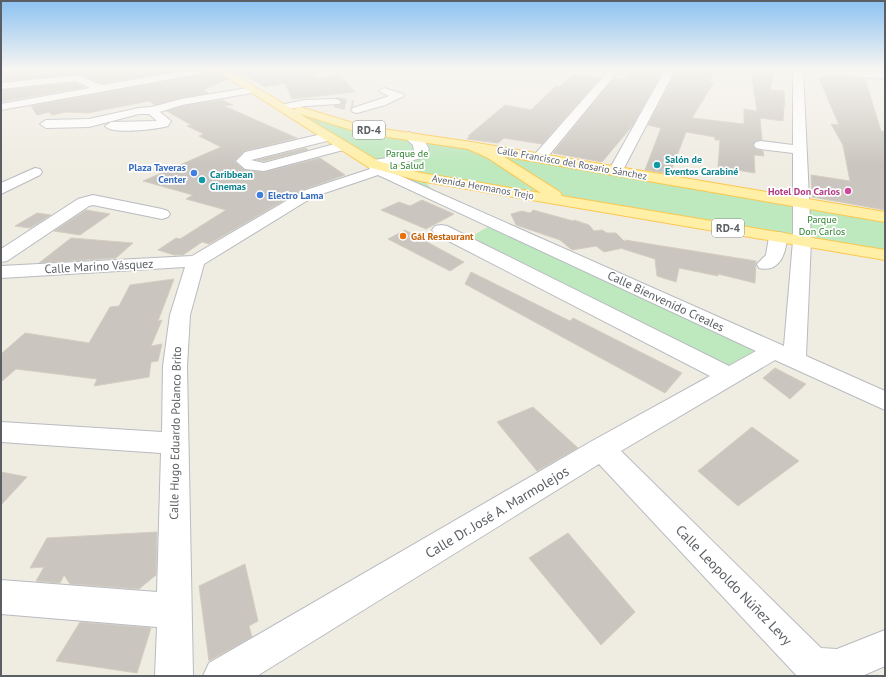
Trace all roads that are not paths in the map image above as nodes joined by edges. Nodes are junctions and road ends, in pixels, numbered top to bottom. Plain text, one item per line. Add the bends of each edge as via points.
1 (31, 102) edge
2 (181, 102) edge
3 (272, 102) edge
4 (275, 102) edge
5 (335, 102) tunnel mouth
6 (386, 102) edge
7 (587, 102) edge
8 (653, 102) edge
9 (798, 102) edge
10 (289, 106) junction
11 (1, 107) edge
12 (153, 110) junction
13 (89, 123) junction
14 (46, 124) dead end
15 (356, 127) junction
16 (326, 136) junction
17 (409, 136) junction
18 (763, 139) dead end
19 (799, 144) junction
20 (342, 146) junction
21 (471, 146) junction
22 (420, 154) junction
23 (540, 157) junction
24 (379, 167) junction
25 (616, 170) junction
26 (34, 172) dead end
27 (420, 177) junction
28 (1, 189) edge
29 (447, 201) junction
30 (571, 202) junction
31 (800, 202) junction
32 (162, 214) dead end
33 (885, 217) edge
34 (495, 224) junction
35 (440, 230) dead end
36 (778, 237) junction
37 (463, 241) junction
38 (802, 241) junction
39 (885, 255) edge
40 (1, 257) edge
41 (196, 261) junction
42 (766, 264) dead end
43 (1, 272) edge
44 (784, 355) junction
45 (729, 376) junction
46 (885, 401) edge
47 (1, 432) edge
48 (173, 443) junction
49 (602, 450) junction
50 (1, 597) edge
51 (174, 611) junction
52 (885, 648) edge
53 (174, 676) edge
54 (222, 676) edge

1 - 11 street
2 - 12 street
3 - 16 main road, Avenida Hermanos Trejo / RD-4
4 - 10 main road, Avenida Hermanos Trejo / RD-4
5 - 10 street
6 - 15 street via 355,108
7 - 23 street
8 - 25 street
9 - 19 street
10 - 15 main road, Avenida Hermanos Trejo / RD-4
12 - 13 street
12 - 13 street via 164,121 162,124 101,126
13 - 14 street
15 - 16 main road
15 - 17 main road, Avenida Hermanos Trejo / RD-4
16 - 20 main road, Avenida Hermanos Trejo / RD-4
16 - 20 street via 250,155 243,161 250,166 264,167
17 - 21 main road, Avenida Hermanos Trejo / RD-4
17 - 22 street via 419,142 422,148
18 - 19 street
19 - 31 street
20 - 24 main road, Avenida Hermanos Trejo / RD-4
21 - 23 main road, Calle Francisco del Rosario Sánchez
21 - 30 main road, Avenida Hermanos Trejo / RD-4 via 493,155 546,190
22 - 24 street
22 - 27 street
23 - 25 main road, Calle Francisco del Rosario Sánchez
24 - 27 main road, Avenida Hermanos Trejo / RD-4
24 - 29 street, Calle Bienvenido Creales
24 - 41 street via 308,194
25 - 31 main road, Calle Francisco del Rosario Sánchez
26 - 28 street
27 - 29 street, Calle Bienvenido Creales via 437,195
27 - 30 main road, Avenida Hermanos Trejo / RD-4
29 - 34 street, Calle Bienvenido Creales
30 - 36 main road, Avenida Hermanos Trejo / RD-4
31 - 33 main road, Calle Francisco del Rosario Sánchez
31 - 38 street
32 - 40 street via 94,200 84,202
34 - 37 street
34 - 44 street, Calle Bienvenido Creales
35 - 37 street
36 - 38 main road, Avenida Hermanos Trejo / RD-4
36 - 42 street via 776,254
37 - 45 street
38 - 39 main road, Avenida Hermanos Trejo / RD-4
38 - 44 street
41 - 43 street, Calle Marino Vásquez
41 - 48 street, Calle Hugo Eduardo Polanco Brito via 180,315 175,366
44 - 45 street, Calle Dr. José A. Marmolejos
44 - 46 street, Calle Bienvenido Creales
45 - 49 street, Calle Dr. José A. Marmolejos
47 - 48 street
48 - 51 street, Calle Hugo Eduardo Polanco Brito
49 - 52 street, Calle Leopoldo Núñez Levy via 812,665 837,668
49 - 54 street, Calle Dr. José A. Marmolejos
50 - 51 street
51 - 53 street, Calle Hugo Eduardo Polanco Brito

